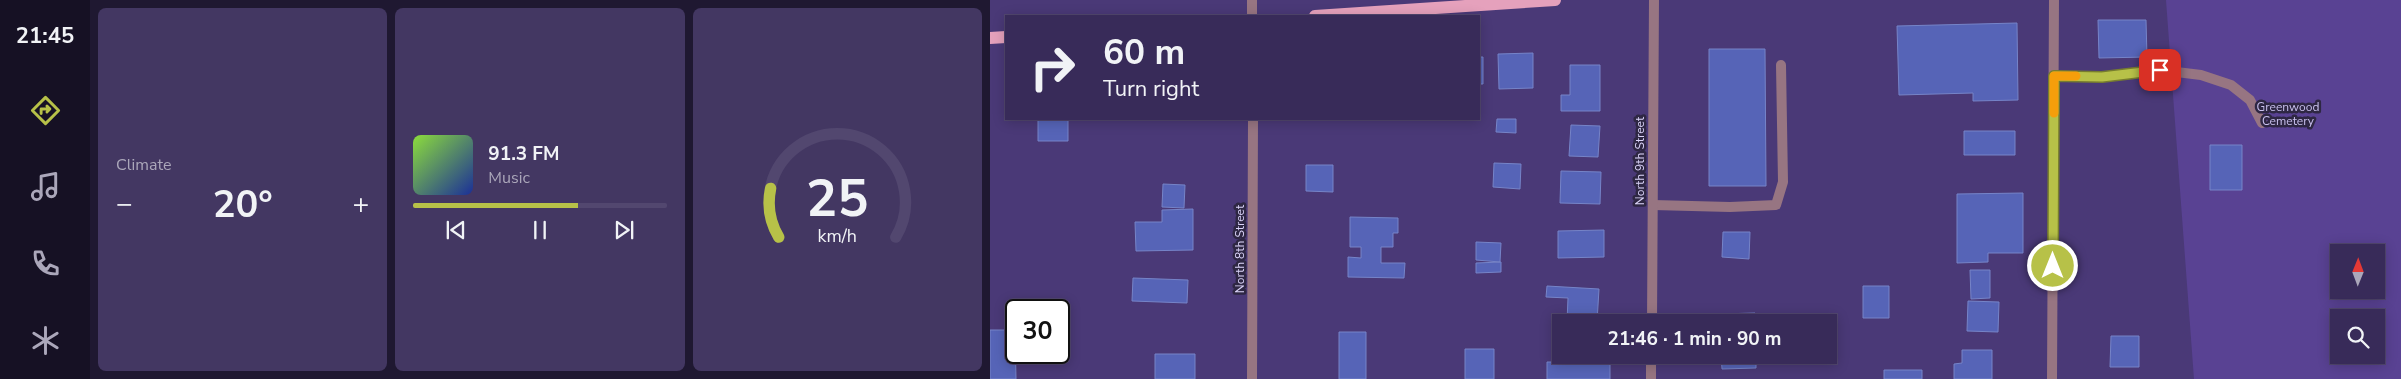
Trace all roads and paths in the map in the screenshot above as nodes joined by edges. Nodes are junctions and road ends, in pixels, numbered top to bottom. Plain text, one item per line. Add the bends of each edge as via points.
1 (1252, 0) edge
2 (1555, 0) edge
3 (1654, 0) edge
4 (2054, 0) edge
5 (1252, 15) edge
6 (1331, 15) edge
7 (1005, 37) edge
8 (990, 38) edge
9 (1782, 65) dead end
10 (2054, 76) junction
11 (1253, 120) edge
12 (2262, 123) dead end
13 (1652, 205) junction
14 (1652, 314) edge
15 (1651, 364) edge
16 (1252, 379) edge
17 (1651, 379) edge
18 (2052, 379) edge

1 - 5 street
2 - 6 main road
3 - 13 street, North 9th Street
4 - 10 street
7 - 8 main road
9 - 13 street via 1783,182 1776,205
10 - 12 street via 2102,77 2160,70 2201,75 2231,86 2250,100
10 - 18 street
11 - 16 street, North 8th Street
13 - 14 street, North 9th Street
15 - 17 street

